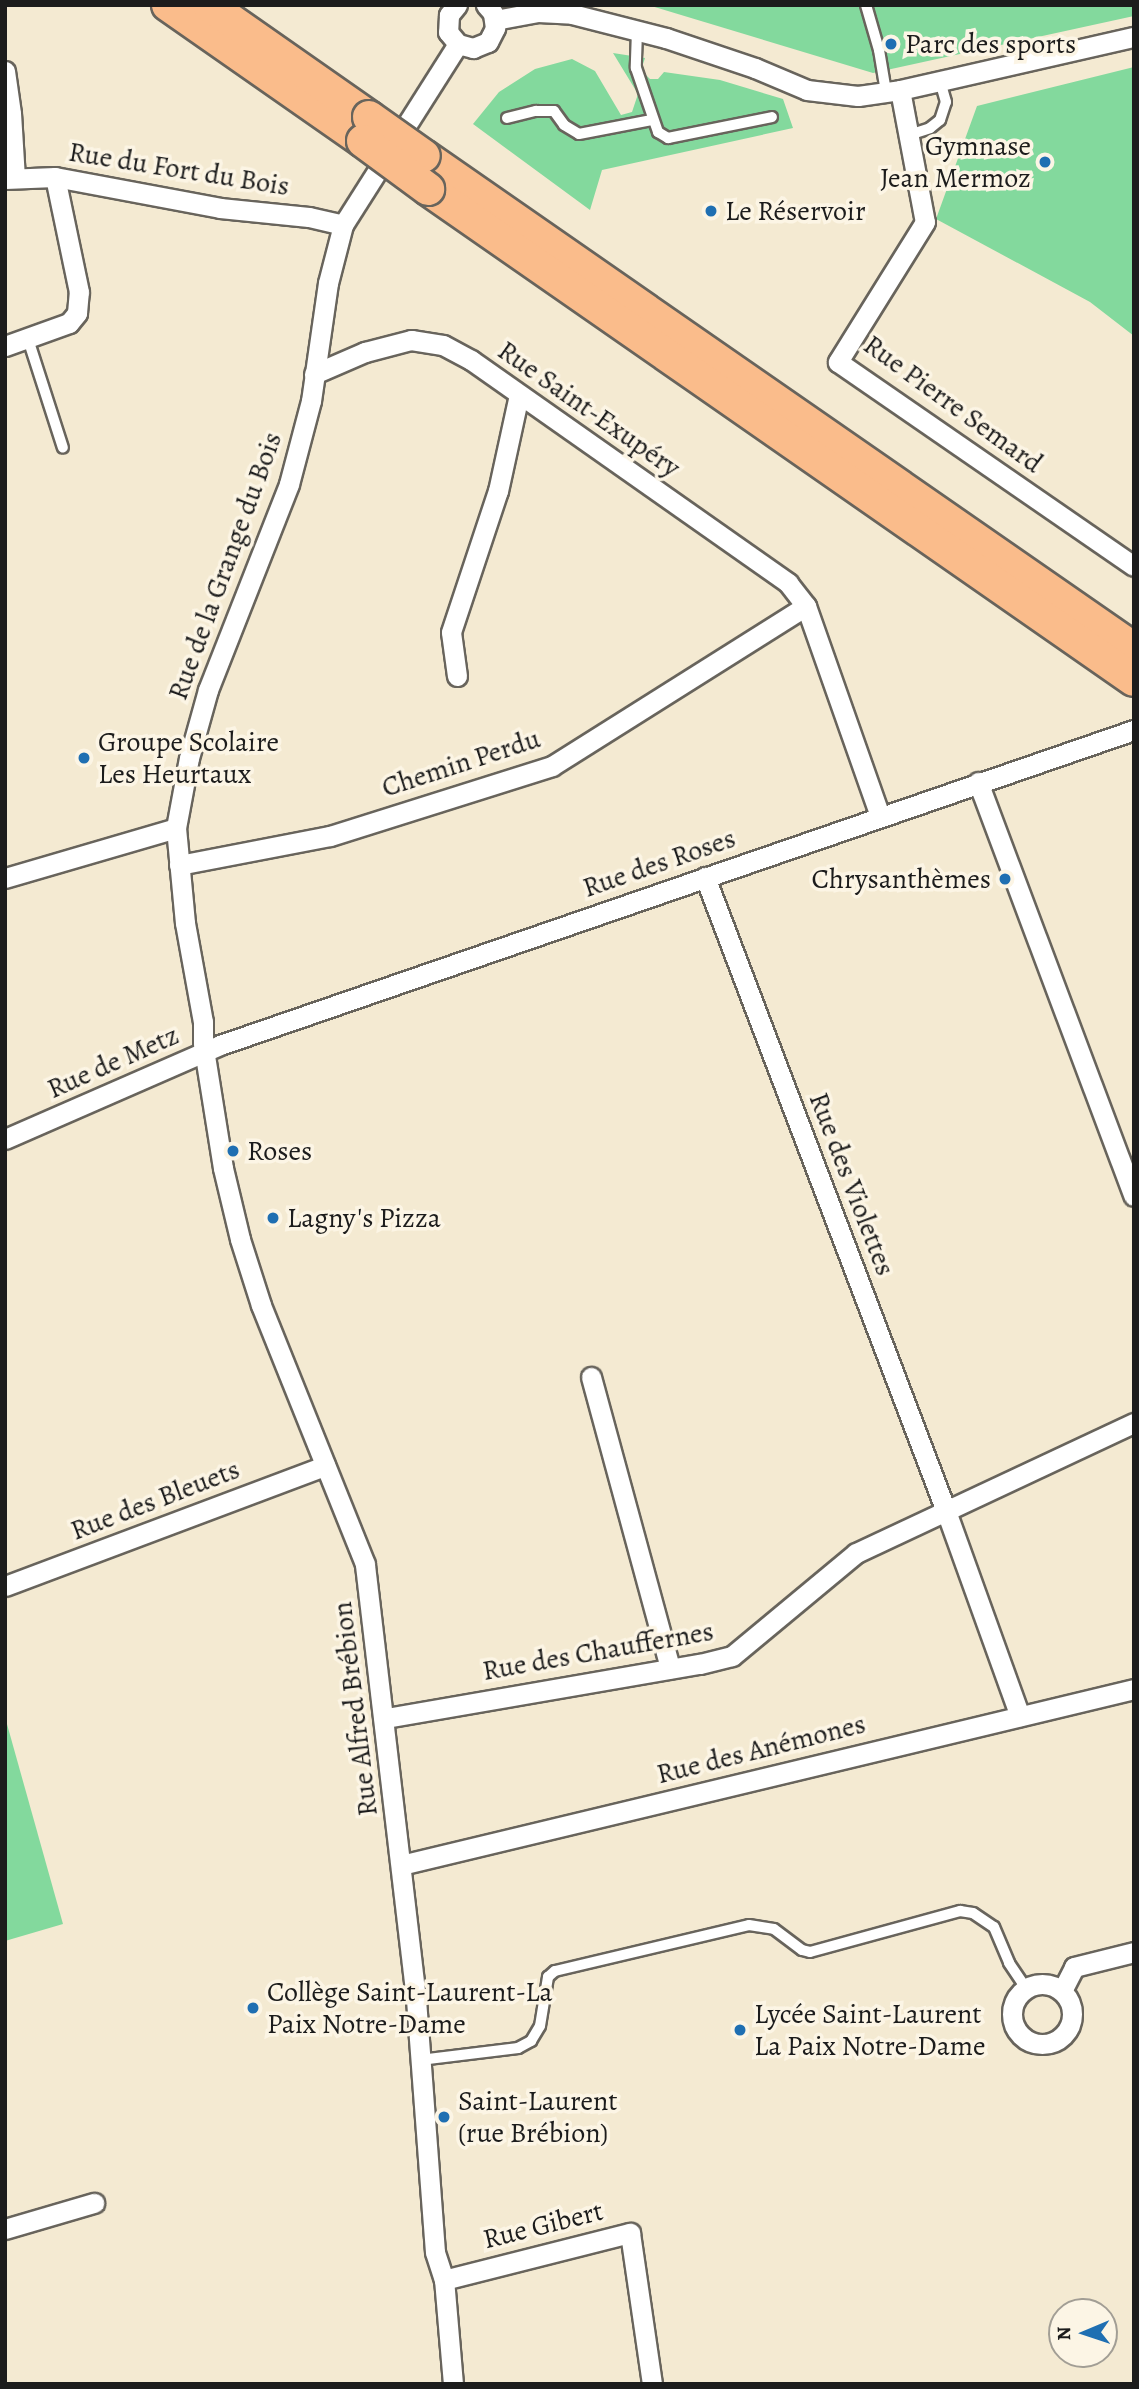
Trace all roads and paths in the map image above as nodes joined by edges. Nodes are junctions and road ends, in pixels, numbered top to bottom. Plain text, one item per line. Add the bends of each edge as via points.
1 (168, 5) edge
2 (209, 5) edge
3 (457, 5) edge
4 (866, 5) edge
5 (490, 13) edge
6 (637, 31) junction
7 (1134, 37) edge
8 (458, 44) junction
9 (5, 71) edge
10 (940, 81) junction
11 (893, 91) junction
12 (772, 117) dead end
13 (508, 118) dead end
14 (652, 120) junction
15 (366, 129) junction
16 (909, 135) junction
17 (55, 177) junction
18 (10, 179) edge
19 (343, 225) junction
20 (28, 339) junction
21 (5, 346) edge
22 (314, 373) junction
23 (519, 395) junction
24 (63, 448) dead end
25 (1134, 566) edge
26 (806, 606) junction
27 (1134, 649) edge
28 (457, 676) dead end
29 (1134, 680) edge
30 (1134, 730) edge
31 (978, 782) junction
32 (880, 816) junction
33 (176, 828) junction
34 (179, 865) junction
35 (705, 877) junction
36 (5, 878) edge
37 (205, 1052) junction
38 (5, 1139) edge
39 (1134, 1196) edge
40 (591, 1377) dead end
41 (1134, 1423) edge
42 (325, 1466) junction
43 (946, 1511) junction
44 (5, 1586) edge
45 (670, 1668) junction
46 (1134, 1689) edge
47 (1020, 1716) junction
48 (386, 1718) junction
49 (401, 1865) junction
50 (1134, 1952) edge
51 (1027, 1988) junction
52 (1062, 1991) junction
53 (420, 2060) junction
54 (94, 2203) dead end
55 (5, 2229) edge
56 (443, 2280) junction
57 (453, 2384) edge
58 (652, 2384) edge

1 - 15 highway
2 - 15 highway
3 - 8 street via 447,23
4 - 11 lane
5 - 6 street via 572,15
5 - 8 street via 493,36 488,42 473,48
6 - 11 street via 755,68 807,90 858,96
6 - 14 lane via 636,68
7 - 10 street
8 - 19 street, Rue de la Grange du Bois
9 - 18 street via 12,113
10 - 11 street
10 - 16 lane via 946,102 940,120
11 - 16 street, Rue Pierre Semard
12 - 14 lane via 668,138
13 - 14 lane via 554,111 564,125 579,134
15 - 27 highway, bridge via 424,156
15 - 29 highway, bridge via 428,189
16 - 25 street, Rue Pierre Semard via 925,222 838,362
17 - 18 street, Rue du Fort du Bois
17 - 19 street, Rue du Fort du Bois
17 - 20 street via 79,292 77,313 69,323
19 - 22 street, Rue de la Grange du Bois
20 - 21 street
20 - 24 lane
22 - 23 street, Rue Saint-Exupéry via 411,340 443,345
22 - 33 street, Rue de la Grange du Bois via 289,484 208,690
23 - 26 street, Rue Saint-Exupéry via 757,560 788,583
23 - 28 street via 498,491 451,632
26 - 32 street
26 - 34 street, Chemin Perdu via 552,766 330,835
30 - 31 street, Rue des Roses
31 - 32 street, Rue des Roses
31 - 39 street
32 - 35 street, Rue des Roses
33 - 34 street, Rue de la Grange du Bois
33 - 36 street
34 - 37 street, Rue de la Grange du Bois
35 - 37 street, Rue des Roses
35 - 43 street, Rue des Violettes
37 - 38 street, Rue de Metz
37 - 42 street, Rue Alfred Brébion via 223,1168 240,1239
40 - 45 street
41 - 43 street, Rue des Chauffernes
42 - 44 street, Rue des Bleuets
42 - 48 street, Rue Alfred Brébion via 365,1564
43 - 45 street, Rue des Chauffernes via 856,1553 732,1656
43 - 47 street, Rue des Violettes
45 - 48 street, Rue des Chauffernes
46 - 47 street, Rue des Anémones
47 - 49 street, Rue des Anémones
48 - 49 street, Rue Alfred Brébion
49 - 53 street, Rue Alfred Brébion
50 - 52 street via 1074,1967
51 - 52 street via 1045,1984
51 - 52 street via 1014,2002 1013,2021 1022,2037 1041,2044 1061,2037 1072,2020 1072,2009
51 - 53 lane via 1009,1963 994,1927 973,1913 960,1911 810,1952 774,1929 749,1925 555,1971 548,1977 540,2026 531,2041 518,2049
53 - 56 street, Rue Alfred Brébion via 435,2252
54 - 55 street
56 - 57 street, Rue Alfred Brébion
56 - 58 street, Rue Gibert via 630,2232

